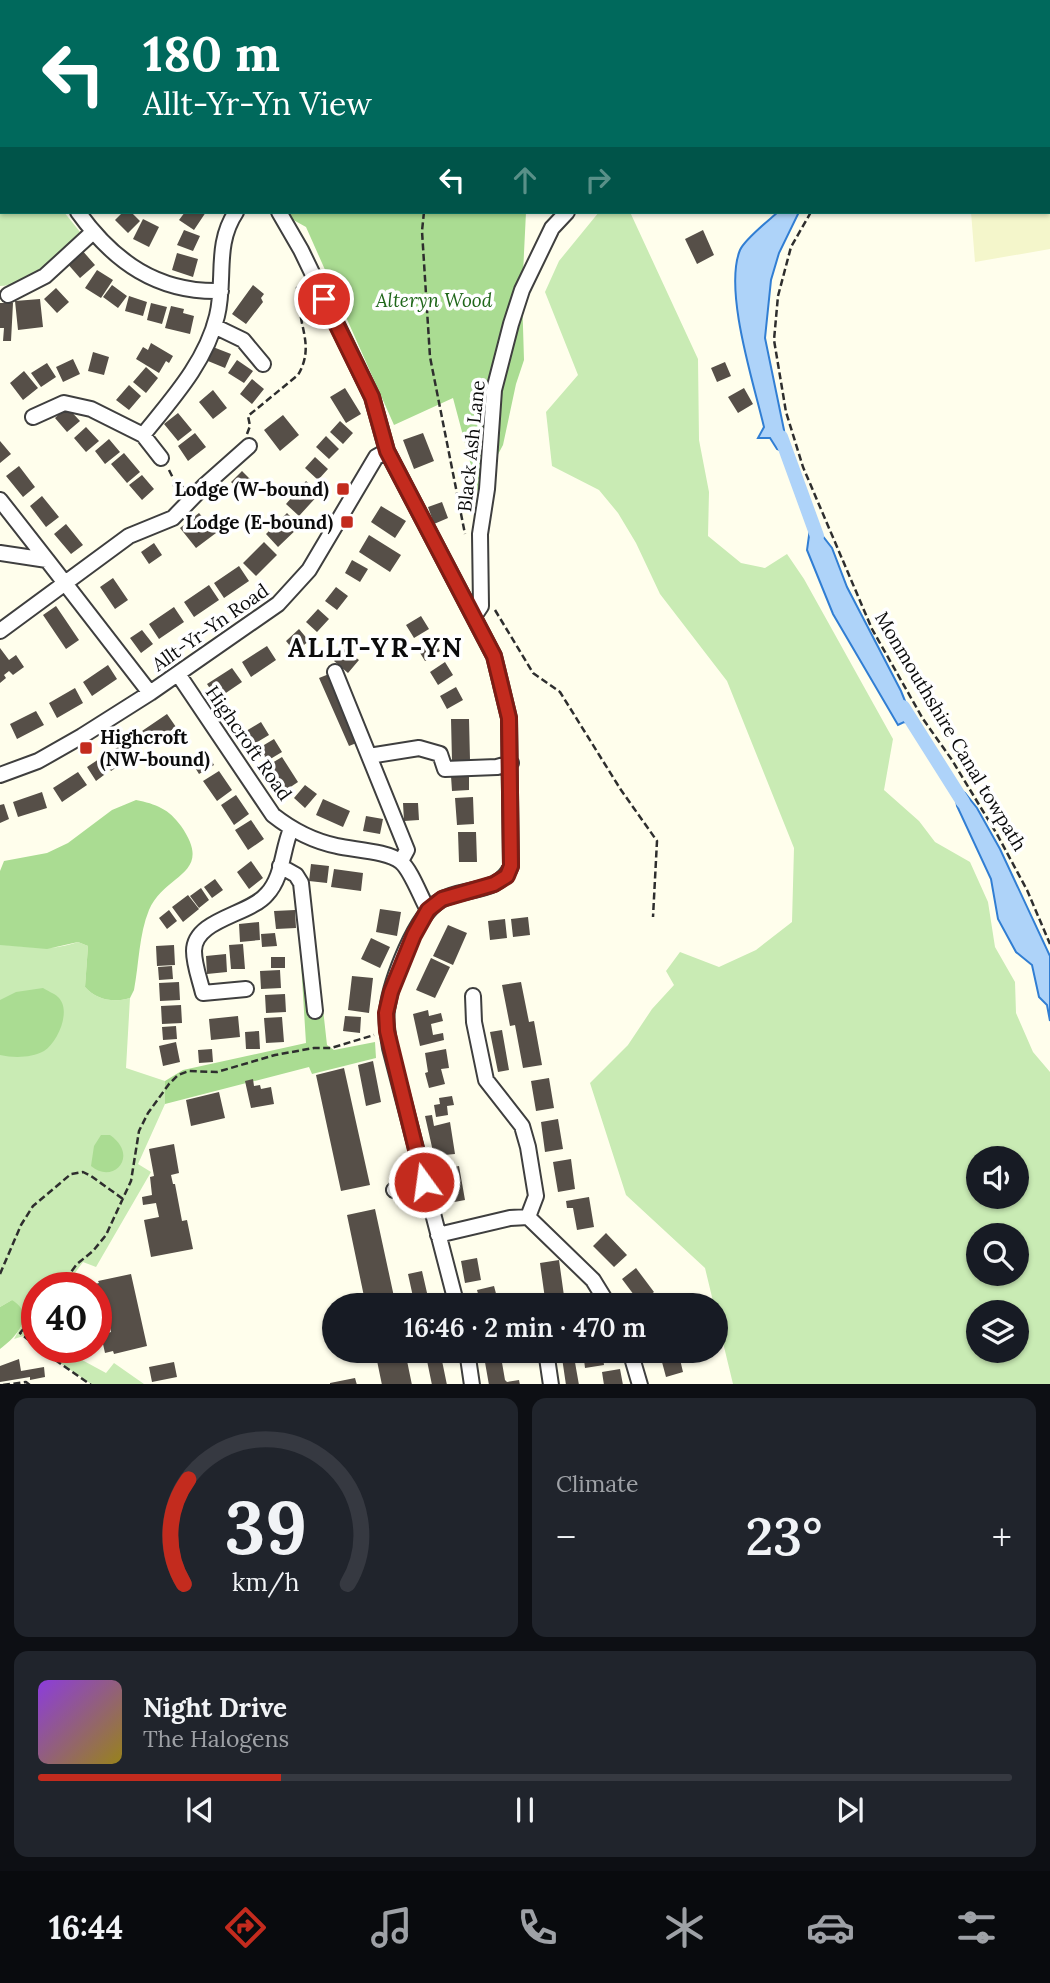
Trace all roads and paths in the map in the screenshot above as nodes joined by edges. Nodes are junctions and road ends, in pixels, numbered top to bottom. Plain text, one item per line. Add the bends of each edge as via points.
1 (80, 214) edge
2 (235, 214) edge
3 (280, 214) edge
4 (424, 214) edge
5 (565, 214) edge
6 (810, 214) edge
7 (93, 232) junction
8 (312, 274) junction
9 (221, 291) junction
10 (8, 295) dead end
11 (214, 326) junction
12 (263, 364) dead end
13 (33, 417) dead end
14 (144, 435) junction
15 (248, 441) joint
16 (387, 451) junction
17 (161, 458) joint
18 (204, 485) junction
19 (0, 500) edge
20 (466, 539) dead end
21 (0, 552) edge
22 (47, 560) junction
23 (65, 583) junction
24 (478, 611) junction
25 (0, 631) edge
26 (335, 672) dead end
27 (178, 674) junction
28 (150, 693) junction
29 (369, 756) junction
30 (511, 763) junction
31 (0, 775) edge
32 (291, 829) junction
33 (401, 861) junction
34 (280, 866) junction
35 (428, 910) junction
36 (653, 917) dead end
37 (1050, 944) edge
38 (246, 989) dead end
39 (473, 996) dead end
40 (315, 1012) dead end
41 (387, 1031) junction
42 (424, 1182) junction
43 (394, 1190) dead end
44 (123, 1199) junction
45 (528, 1217) junction
46 (438, 1235) junction
47 (71, 1272) edge
48 (0, 1274) edge
49 (454, 1293) edge
50 (601, 1293) edge
51 (60, 1363) edge
52 (469, 1363) edge
53 (548, 1363) edge
54 (634, 1363) edge
55 (3, 1384) edge
56 (30, 1384) edge
57 (91, 1384) edge
58 (472, 1384) edge
59 (551, 1384) edge
60 (640, 1384) edge

1 - 7 street
2 - 9 street via 222,242
3 - 8 street
4 - 20 path via 430,357
5 - 24 street, Black Ash Lane via 552,228 522,290 494,390 480,534
6 - 37 path, Monmouthshire Canal towpath via 791,247 778,296 774,340 786,412 803,467 872,629 922,719 998,836
7 - 9 street via 142,274 201,292
7 - 10 street via 45,276
8 - 15 path via 297,288 302,292 299,301 307,350 303,366 248,416
8 - 16 street via 372,397
9 - 11 street
11 - 12 street via 243,340
11 - 14 street via 183,386
13 - 14 street via 64,403 91,409
14 - 17 street
15 - 18 street
16 - 24 street
16 - 27 street, Allt-Yr-Yn Road via 376,457 309,570 278,604
17 - 18 path via 174,487
18 - 23 street via 173,518 129,536
19 - 22 street
21 - 22 street
22 - 23 street
23 - 25 street
23 - 28 street
24 - 30 street via 502,681
24 - 36 path via 492,606 533,673 560,692 657,841
26 - 29 street
27 - 28 street, Allt-Yr-Yn Road
27 - 32 street, Highcroft Road via 273,815
28 - 31 street, Allt-Yr-Yn Road via 38,761
29 - 30 street via 419,748 440,754 445,769
29 - 33 street via 407,850
30 - 35 street via 513,855 507,876 442,899
32 - 33 street, Highcroft Road
32 - 34 street
33 - 35 street
34 - 38 street via 275,883 259,902 205,930 194,949 203,993
34 - 40 street via 301,883
35 - 41 street via 391,992
39 - 45 street via 486,1080 522,1126 528,1147 536,1196
41 - 42 street
41 - 44 path via 218,1072 178,1075 139,1131 131,1181
42 - 43 street
42 - 46 street
44 - 47 path via 106,1235
44 - 48 path via 83,1172 71,1174 33,1206
45 - 46 street
45 - 50 street
46 - 49 street
51 - 57 path
52 - 58 street
53 - 59 street
54 - 60 street
55 - 56 path

